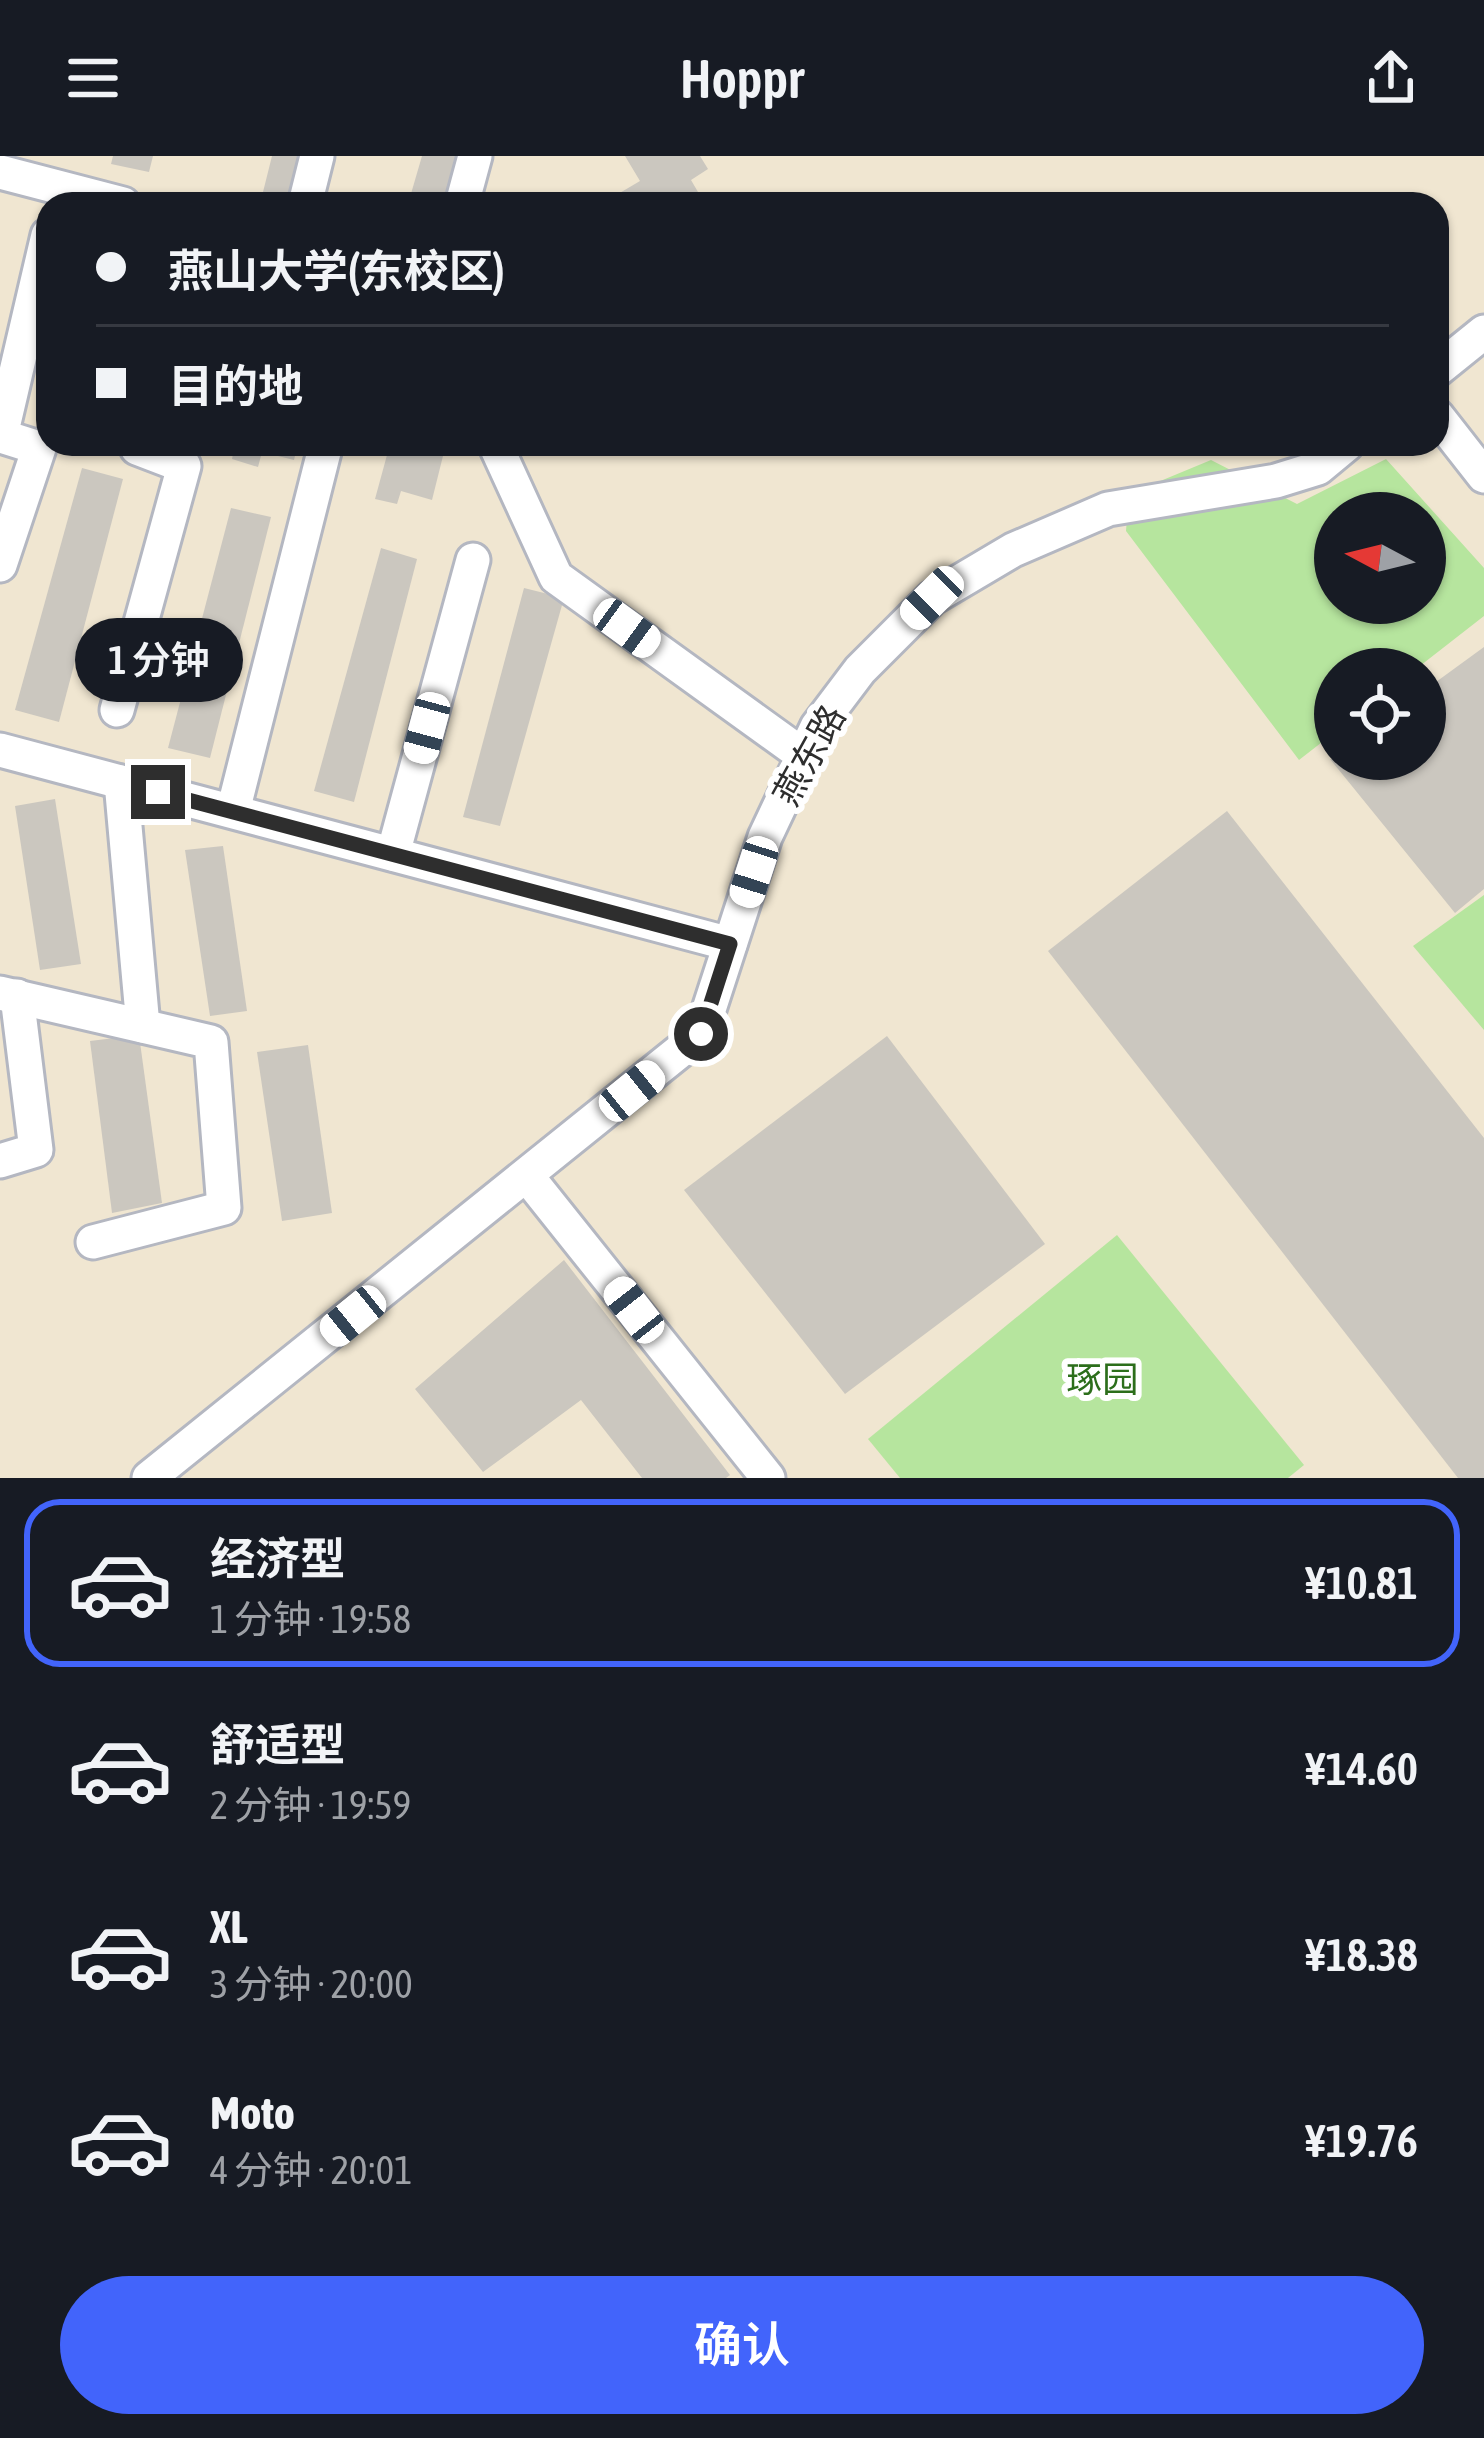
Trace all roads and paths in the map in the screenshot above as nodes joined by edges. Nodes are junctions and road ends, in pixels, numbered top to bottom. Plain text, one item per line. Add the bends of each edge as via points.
1 (317, 156) edge
2 (475, 156) edge
3 (0, 172) edge
4 (48, 192) edge
5 (308, 192) edge
6 (465, 192) edge
7 (36, 286) edge
8 (1484, 332) edge
9 (1449, 360) edge
10 (1449, 431) edge
11 (36, 447) edge
12 (36, 456) edge
13 (158, 456) edge
14 (323, 456) edge
15 (501, 456) edge
16 (1332, 456) edge
17 (1484, 476) edge
18 (473, 560) dead end
19 (0, 565) edge
20 (117, 710) dead end
21 (0, 750) edge
22 (804, 756) junction
23 (121, 782) junction
24 (232, 811) junction
25 (393, 854) junction
26 (730, 944) junction
27 (9, 994) edge
28 (143, 1026) junction
29 (0, 1161) edge
30 (527, 1176) junction
31 (93, 1242) dead end
32 (188, 1467) edge
33 (149, 1478) edge
34 (768, 1478) edge

1 - 5 street
2 - 6 street
3 - 4 street
7 - 11 street via 1,436
8 - 9 street
10 - 17 street
12 - 19 street
13 - 20 street via 184,466
14 - 24 street
15 - 22 street via 556,577
16 - 22 street, 燕东路 via 1276,481 1108,509 1013,550 932,598 860,670
18 - 25 street
21 - 23 street
22 - 26 street, 燕东路 via 765,837
23 - 24 street
23 - 28 street
24 - 25 street
25 - 26 street
26 - 30 street, 燕东路 via 701,1034
27 - 28 street
27 - 29 street via 36,1150
28 - 31 street via 212,1042 224,1208
30 - 32 street, 燕东路
30 - 34 street
32 - 33 street, 燕东路

